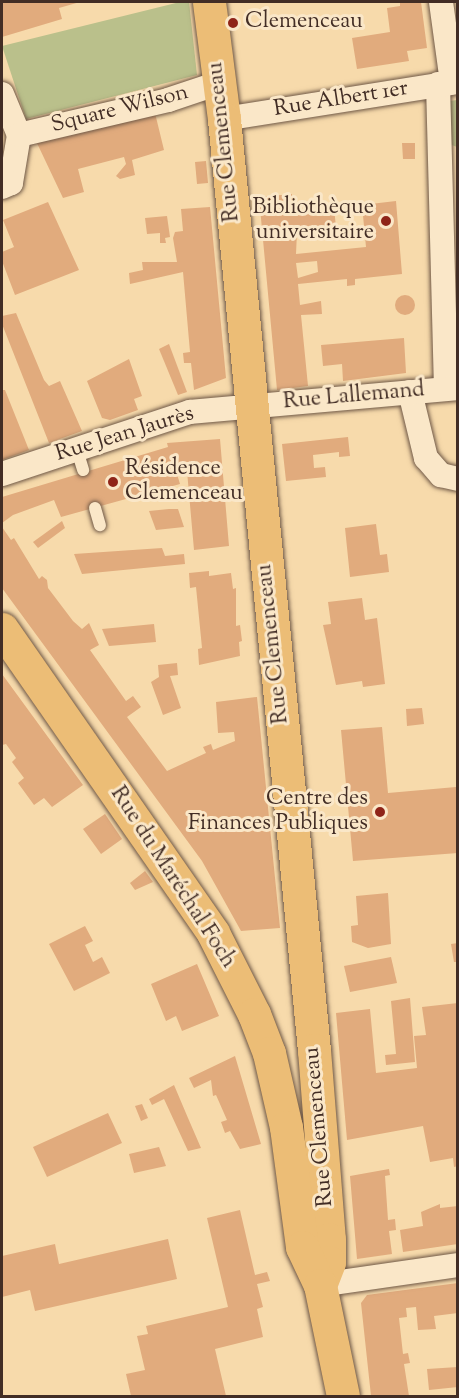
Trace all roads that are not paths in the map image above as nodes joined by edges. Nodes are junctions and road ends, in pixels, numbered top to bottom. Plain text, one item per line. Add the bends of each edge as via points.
1 (209, 2) edge
2 (441, 2) edge
3 (219, 83) junction
4 (449, 83) edge
5 (2, 94) edge
6 (224, 119) junction
7 (19, 135) junction
8 (2, 188) edge
9 (452, 388) edge
10 (410, 392) junction
11 (250, 406) junction
12 (2, 474) edge
13 (458, 479) edge
14 (95, 508) dead end
15 (100, 525) dead end
16 (2, 629) edge
17 (315, 1062) junction
18 (274, 1074) junction
19 (319, 1121) junction
20 (286, 1127) junction
21 (458, 1265) edge
22 (320, 1285) junction
23 (342, 1396) edge

1 - 3 main road, Rue Clemenceau
2 - 4 street
3 - 6 main road, Rue Clemenceau
3 - 7 street, Square Wilson via 168,100
4 - 6 street, Rue Albert 1er
4 - 9 street
5 - 7 street
6 - 11 main road, Rue Clemenceau
7 - 8 street via 11,183
9 - 10 street, Rue Lallemand
10 - 11 street, Rue Lallemand
10 - 13 street via 426,458 441,475
11 - 12 street, Rue Jean Jaurès via 190,412 80,460
11 - 17 main road, Rue Clemenceau
14 - 15 lane
16 - 18 main road, Rue du Maréchal Foch via 213,933 254,1014
17 - 18 main road via 289,1077
17 - 19 main road, Rue Clemenceau
18 - 20 main road, Rue du Maréchal Foch
19 - 20 main road
19 - 22 main road, Rue Clemenceau via 329,1239 328,1262
20 - 22 main road, Rue du Maréchal Foch via 302,1247
21 - 22 street
22 - 23 main road, Rue du Maréchal Foch

